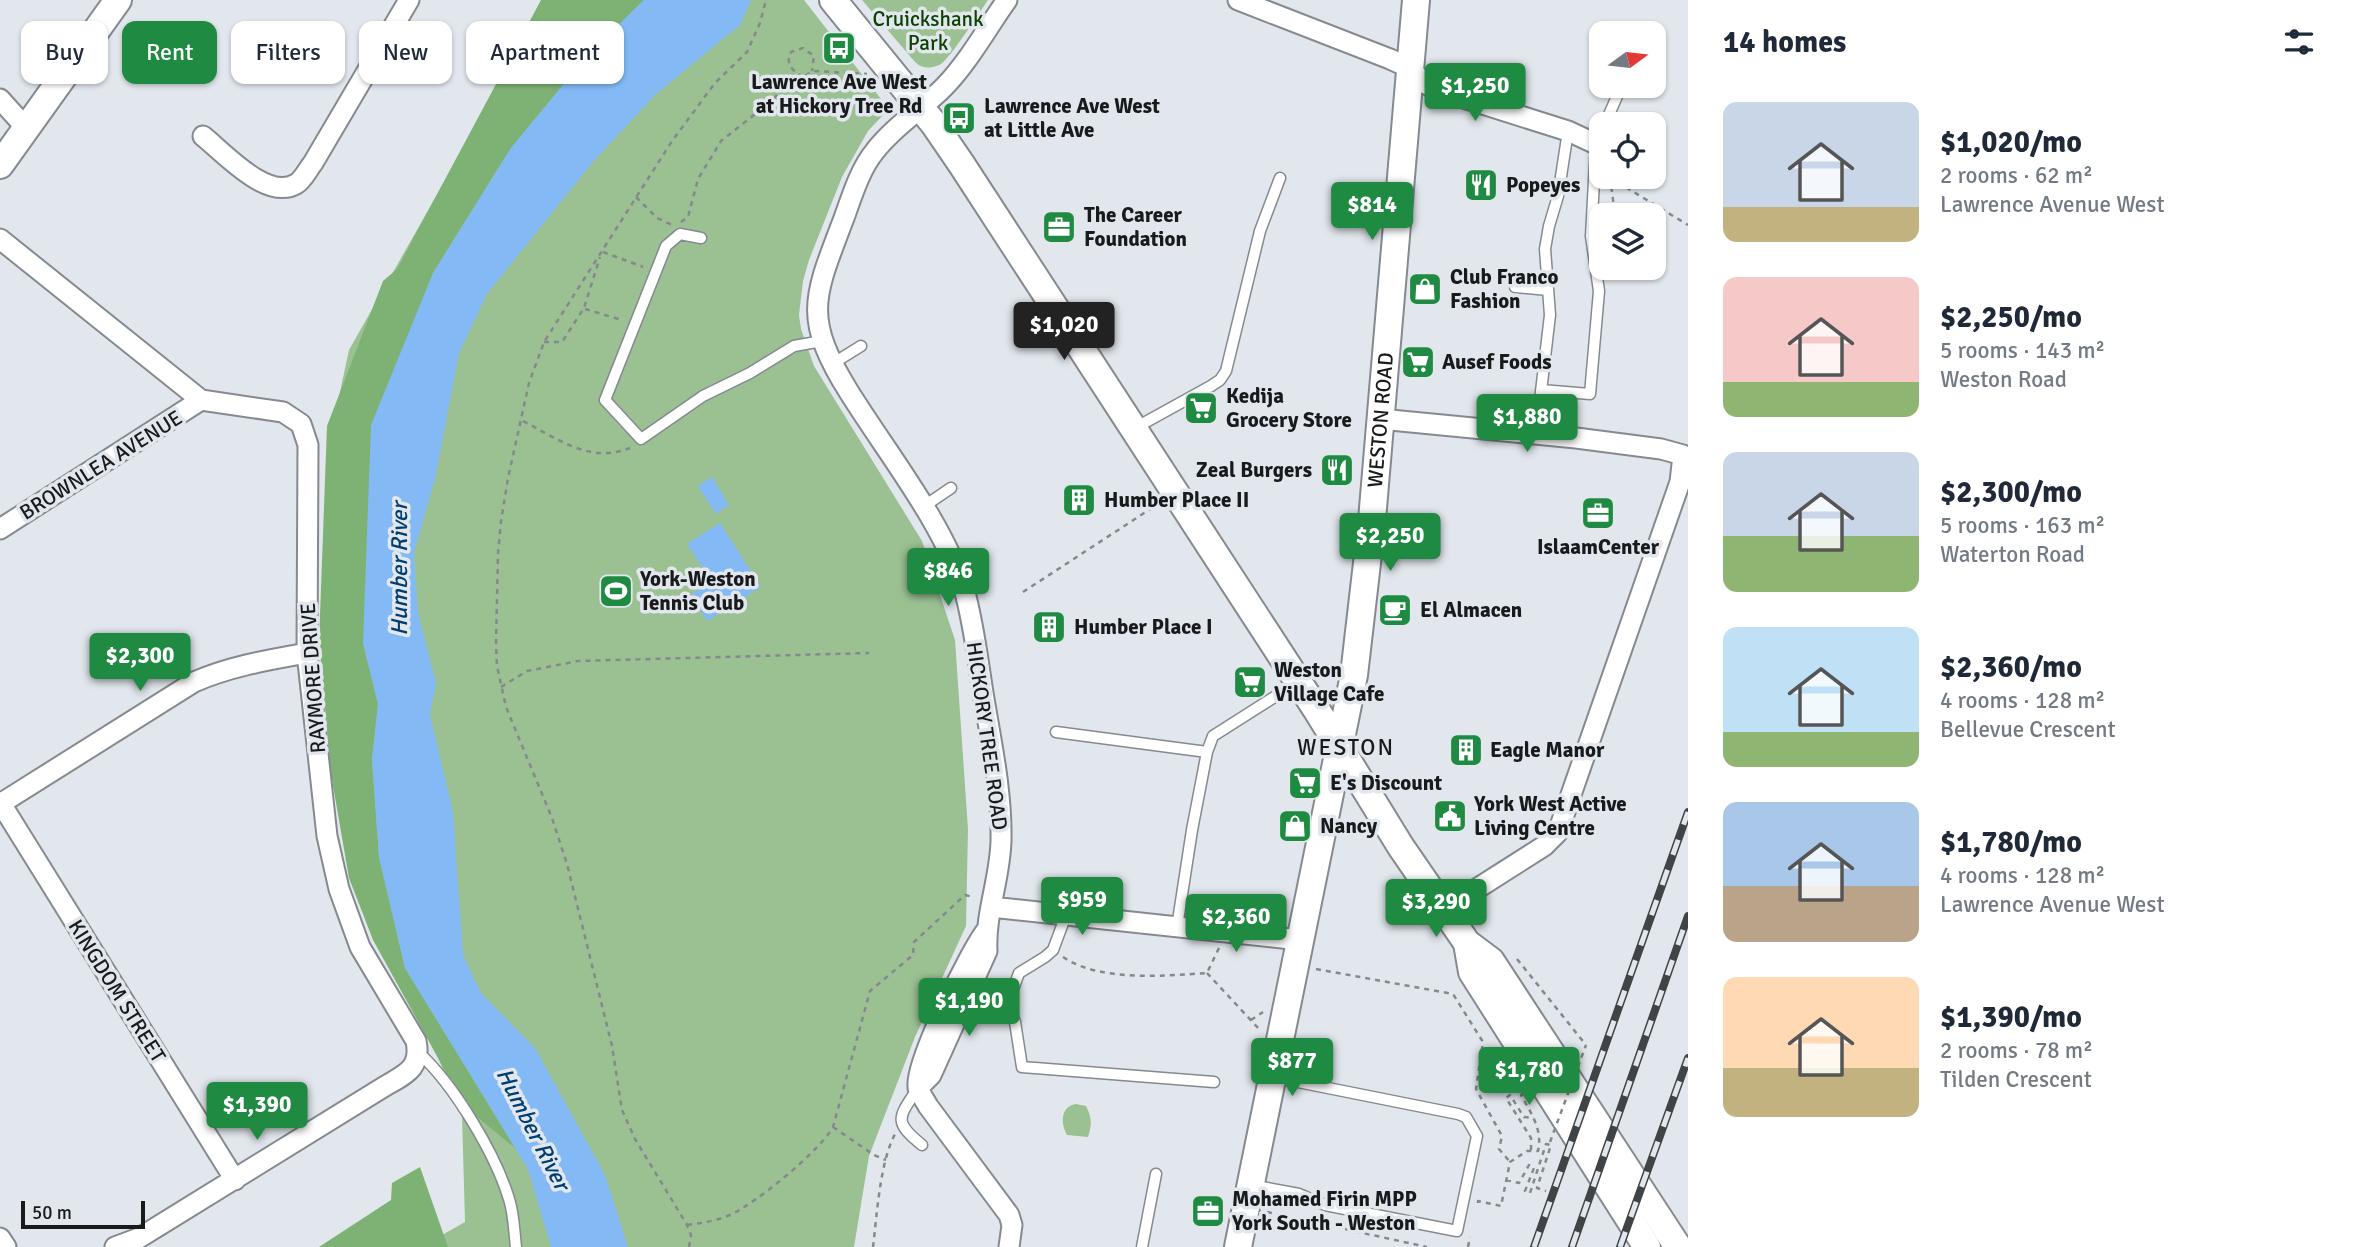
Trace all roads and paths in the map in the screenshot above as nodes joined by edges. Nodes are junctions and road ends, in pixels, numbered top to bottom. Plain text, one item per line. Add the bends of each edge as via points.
1 (118, 0) edge
2 (766, 0) edge
3 (832, 0) edge
4 (1007, 0) edge
5 (1238, 0) edge
6 (1416, 0) edge
7 (402, 3) edge
8 (883, 61) junction
9 (1410, 68) junction
10 (812, 72) junction
11 (803, 77) junction
12 (0, 99) edge
13 (920, 108) junction
14 (27, 129) junction
15 (1568, 131) junction
16 (203, 136) dead end
17 (1589, 136) edge
18 (2, 159) edge
19 (1280, 178) dead end
20 (1595, 189) edge
21 (1630, 189) edge
22 (636, 197) junction
23 (1653, 203) edge
24 (1666, 211) edge
25 (1688, 225) edge
26 (701, 238) dead end
27 (0, 239) edge
28 (601, 252) junction
29 (657, 270) junction
30 (1515, 287) dead end
31 (1548, 290) junction
32 (584, 308) junction
33 (635, 324) junction
34 (822, 341) junction
35 (544, 342) junction
36 (861, 346) dead end
37 (832, 365) junction
38 (1541, 390) junction
39 (201, 400) junction
40 (1380, 419) junction
41 (522, 421) junction
42 (1134, 428) junction
43 (1536, 435) junction
44 (641, 439) junction
45 (1685, 455) edge
46 (951, 488) dead end
47 (1160, 503) dead end
48 (923, 507) junction
49 (0, 529) edge
50 (1023, 592) dead end
51 (307, 653) junction
52 (869, 653) dead end
53 (1298, 682) junction
54 (501, 687) junction
55 (1056, 732) dead end
56 (1340, 749) junction
57 (1207, 752) junction
58 (0, 803) edge
59 (971, 896) dead end
60 (991, 907) junction
61 (1445, 909) junction
62 (1066, 915) junction
63 (1177, 927) junction
64 (1226, 932) junction
65 (1300, 940) junction
66 (1467, 943) junction
67 (1052, 950) junction
68 (1513, 954) dead end
69 (1315, 969) dead end
70 (1207, 973) junction
71 (1556, 1007) junction
72 (1266, 1011) dead end
73 (1550, 1012) dead end
74 (1251, 1020) junction
75 (1261, 1032) dead end
76 (419, 1053) junction
77 (1273, 1077) junction
78 (1214, 1082) dead end
79 (918, 1088) junction
80 (1529, 1090) dead end
81 (1534, 1118) junction
82 (901, 1124) junction
83 (833, 1127) junction
84 (1550, 1143) junction
85 (922, 1145) dead end
86 (1531, 1151) junction
87 (886, 1160) junction
88 (1510, 1162) junction
89 (1156, 1174) dead end
90 (235, 1180) junction
91 (1506, 1180) junction
92 (1546, 1191) dead end
93 (1249, 1196) junction
94 (1478, 1201) dead end
95 (687, 1225) junction
96 (0, 1238) edge
97 (6, 1247) edge
98 (115, 1247) edge
99 (516, 1247) edge
100 (689, 1247) edge
101 (873, 1247) edge
102 (1010, 1247) edge
103 (1142, 1247) edge
104 (1238, 1247) edge
105 (1427, 1247) edge
106 (1647, 1247) edge
107 (1678, 1247) edge

1 - 14 main road
2 - 22 path via 747,52 715,83
3 - 8 main road
4 - 13 street, HICKORY TREE ROAD via 951,79
5 - 9 street
6 - 9 main road, WESTON ROAD
7 - 16 street via 298,184 282,189 263,185
8 - 10 path via 866,74
8 - 13 main road
9 - 15 street via 1435,89
9 - 40 main road, WESTON ROAD
10 - 11 path
10 - 11 path via 814,56 803,48 791,52 789,65
11 - 22 path via 783,87 774,100 721,141 698,179 688,216 675,226 657,218
12 - 14 street
13 - 34 street, HICKORY TREE ROAD via 873,153 856,188 820,285 817,315
13 - 42 main road via 977,186
14 - 18 main road
15 - 17 street
15 - 31 lane via 1545,249
19 - 42 lane via 1260,231 1226,371 1211,386
20 - 38 lane via 1591,236 1599,291 1590,394
21 - 23 path
22 - 28 path
24 - 25 path
26 - 29 lane via 680,234 666,246
27 - 39 street
28 - 29 path
28 - 32 path
28 - 35 path
29 - 33 lane
30 - 31 lane
31 - 38 lane via 1550,315
32 - 33 path
32 - 35 path via 562,342
33 - 44 lane via 606,401
34 - 37 street, HICKORY TREE ROAD
34 - 44 lane via 794,346 703,396
35 - 41 path
36 - 37 lane
37 - 48 street, HICKORY TREE ROAD
38 - 43 lane
39 - 49 street, BROWNLEA AVENUE
39 - 51 street, RAYMORE DRIVE via 283,412 301,424 308,445
40 - 43 street
40 - 56 main road, WESTON ROAD via 1359,643
41 - 44 path via 581,452 617,453
41 - 54 path via 501,522 496,643
42 - 53 main road
43 - 45 street
45 - 61 street via 1680,482 1559,832
46 - 48 lane
47 - 50 path
48 - 60 street, HICKORY TREE ROAD via 955,565 974,640 1000,802 1000,860
51 - 58 street via 219,671 194,682
51 - 76 street, RAYMORE DRIVE via 327,836 339,889 360,947
52 - 54 path via 578,662 527,671
53 - 56 main road
53 - 57 lane via 1213,736
54 - 95 path via 567,864 612,1046 622,1110
55 - 57 lane
56 - 61 main road
56 - 65 main road, WESTON ROAD
57 - 63 lane
58 - 90 street, KINGDOM STREET
59 - 83 path via 965,895 914,942 913,956 870,991
60 - 62 street
60 - 79 street, HICKORY TREE ROAD via 986,931 974,945 920,1065
61 - 66 main road
62 - 63 street
62 - 67 lane
63 - 64 street
64 - 65 street
64 - 70 path
65 - 77 main road, WESTON ROAD
66 - 106 main road via 1472,972
66 - 107 main road via 1491,961
67 - 70 path via 1074,964 1143,977
67 - 78 lane via 1019,973 1009,1003 1022,1067
68 - 71 path
69 - 88 path via 1453,994 1483,1042 1476,1089 1502,1136 1499,1149
70 - 74 path
71 - 73 path
71 - 84 path, bridge via 1586,1045
72 - 74 path
74 - 75 path
76 - 90 street via 410,1070
76 - 99 lane, RAYMORE DRIVE via 436,1069 488,1148 510,1200
77 - 93 main road, WESTON ROAD
77 - 93 lane via 1458,1114 1466,1117 1477,1136 1457,1231 1325,1205 1299,1194
79 - 82 lane via 901,1113
79 - 102 street via 1009,1215
80 - 81 path via 1521,1096
81 - 86 path via 1540,1140 1538,1151
81 - 86 path via 1524,1117 1510,1095 1506,1098 1531,1138
82 - 85 lane
82 - 87 path
83 - 87 path
83 - 95 path via 813,1153 732,1214
84 - 91 path via 1530,1193 1525,1191 1534,1168 1529,1165 1519,1183
84 - 92 path via 1537,1188
86 - 88 path
87 - 101 path
88 - 91 path
89 - 103 lane
90 - 98 street via 139,1238
91 - 94 path via 1501,1206
93 - 104 main road, WESTON ROAD
93 - 105 path
95 - 100 path
96 - 97 street

